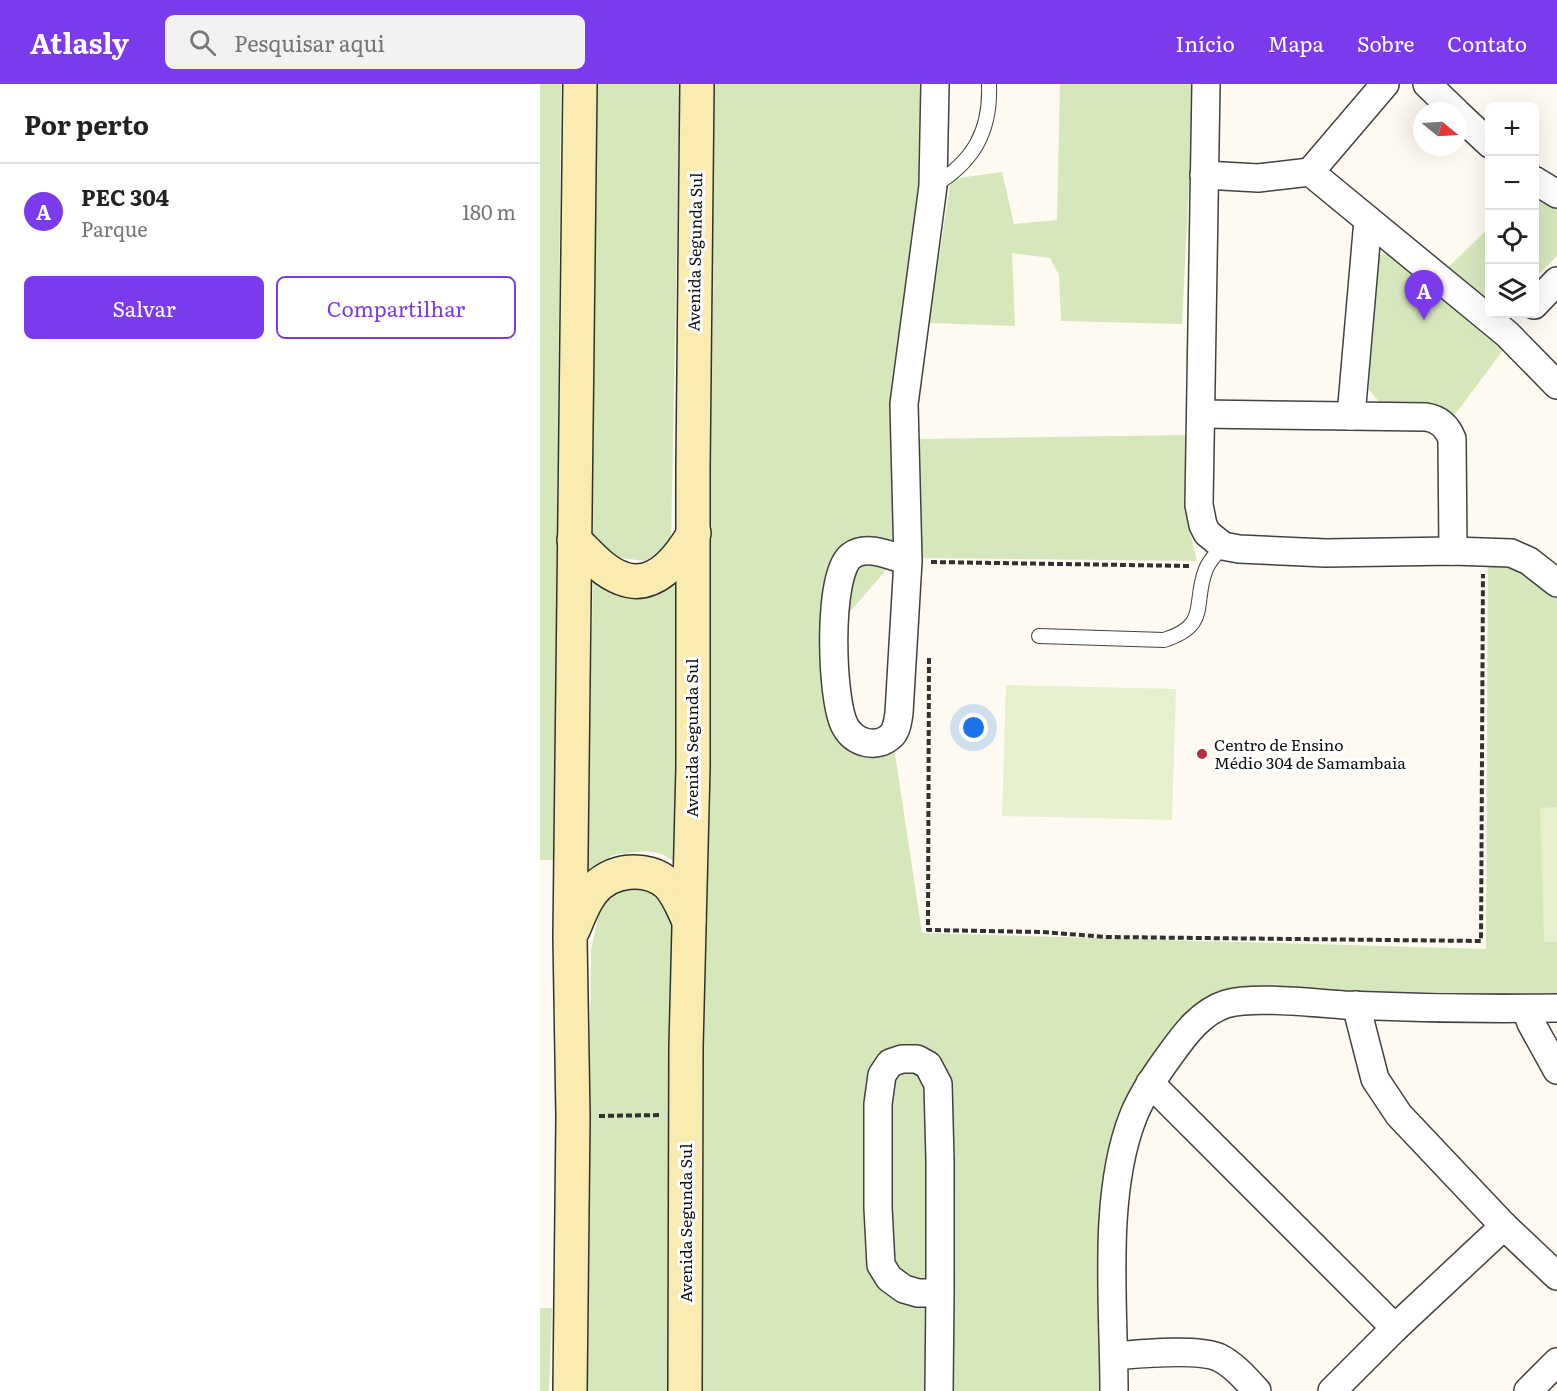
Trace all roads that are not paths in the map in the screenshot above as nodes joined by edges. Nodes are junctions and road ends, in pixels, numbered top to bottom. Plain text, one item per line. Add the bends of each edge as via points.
1 (580, 84) edge
2 (697, 84) edge
3 (935, 84) edge
4 (989, 84) edge
5 (1206, 84) edge
6 (1385, 84) edge
7 (1426, 84) edge
8 (1445, 102) edge
9 (1467, 122) edge
10 (1485, 139) edge
11 (1310, 172) junction
12 (1204, 175) junction
13 (1539, 183) edge
14 (933, 186) junction
15 (1557, 194) edge
16 (1368, 220) junction
17 (1557, 281) edge
18 (1539, 300) edge
19 (1522, 318) edge
20 (1507, 334) junction
21 (1557, 385) edge
22 (1201, 414) junction
23 (1351, 416) junction
24 (694, 533) junction
25 (574, 540) junction
26 (1452, 551) junction
27 (1215, 556) junction
28 (919, 567) junction
29 (1557, 583) edge
30 (1039, 636) dead end
31 (690, 922) junction
32 (570, 937) junction
33 (1356, 1005) junction
34 (1557, 1008) edge
35 (1526, 1009) junction
36 (1557, 1070) edge
37 (1150, 1083) junction
38 (1503, 1226) junction
39 (1557, 1276) edge
40 (940, 1293) junction
41 (1395, 1328) junction
42 (1114, 1356) junction
43 (1557, 1362) edge
44 (570, 1391) edge
45 (685, 1391) edge
46 (939, 1391) edge
47 (1114, 1391) edge
48 (1257, 1391) edge
49 (1332, 1391) edge
50 (1528, 1391) edge

1 - 25 main road
2 - 24 main road, Avenida Segunda Sul
3 - 14 street
4 - 14 lane via 988,111 974,151
5 - 12 street
6 - 11 street
7 - 8 street
9 - 10 street
11 - 12 street via 1258,178
11 - 16 street
12 - 22 street
13 - 15 street
14 - 28 street via 904,404
16 - 20 street
16 - 23 street
17 - 18 street
19 - 20 street
20 - 21 street
22 - 23 street
22 - 27 street via 1199,505
23 - 26 street via 1426,417 1442,423 1449,431
24 - 25 main road via 662,573 633,581 619,578
24 - 31 main road, Avenida Segunda Sul
25 - 32 main road
26 - 27 street
26 - 29 street via 1518,555
27 - 30 lane via 1192,626 1181,635 1164,640
28 - 28 street via 899,713 892,734 871,744 860,741 845,726 836,690 838,577 845,562 861,552 875,551
31 - 32 main road via 666,882 647,874 624,872 592,891
31 - 45 main road, Avenida Segunda Sul
32 - 44 main road
33 - 35 street
33 - 37 street via 1229,1003 1209,1011 1173,1050
33 - 38 street via 1375,1079 1385,1096
34 - 35 street
35 - 36 street
37 - 41 street
37 - 42 street via 1133,1115 1116,1176
38 - 39 street
38 - 41 street
40 - 40 street via 938,1084 928,1065 917,1059 902,1059 890,1063 882,1075 878,1104 881,1265 889,1278 904,1289
40 - 46 street
41 - 49 street
42 - 47 street
42 - 48 street via 1216,1356
43 - 50 street

